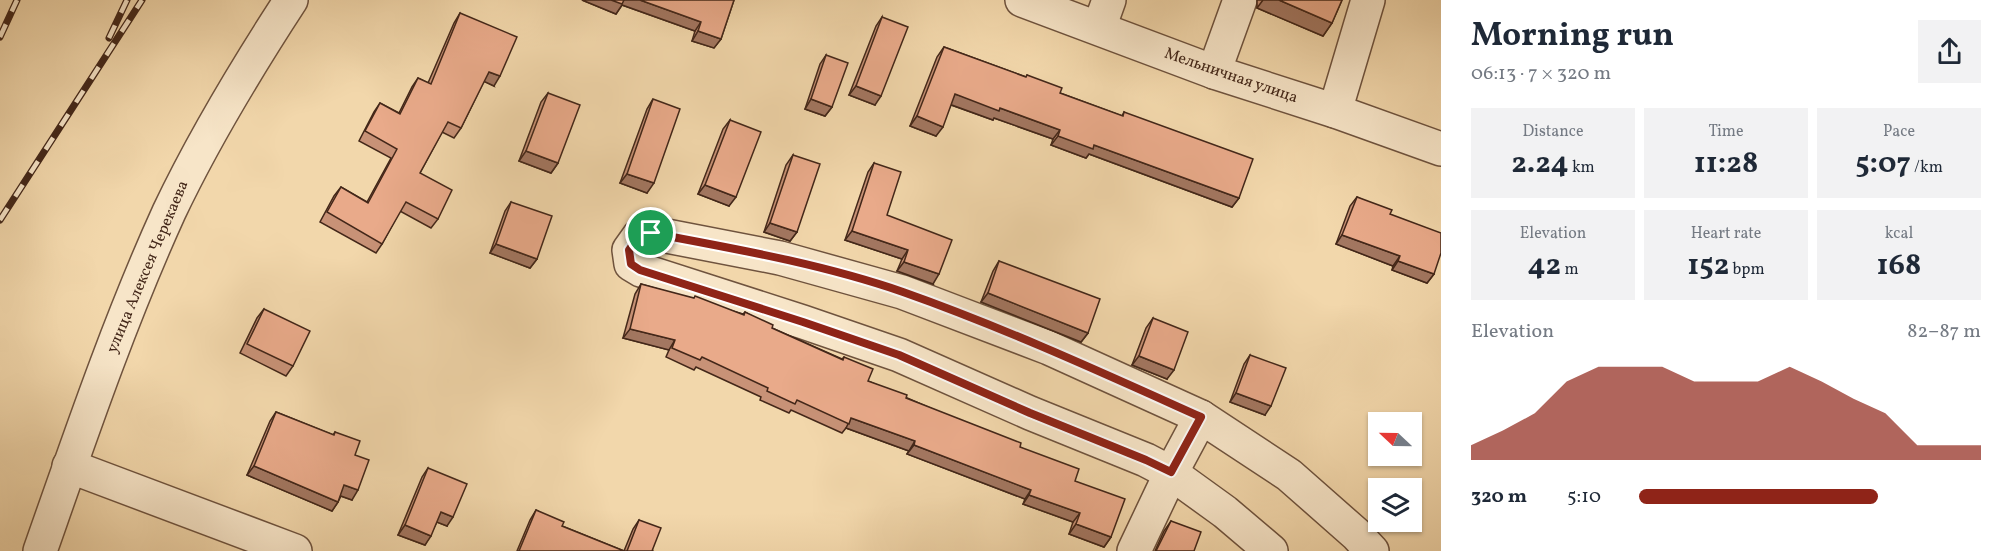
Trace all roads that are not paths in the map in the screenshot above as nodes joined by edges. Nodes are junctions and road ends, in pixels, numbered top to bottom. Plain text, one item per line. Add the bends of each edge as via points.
1 (291, 0) edge
2 (1022, 0) edge
3 (1240, 0) edge
4 (1368, 0) edge
5 (1104, 14) edge
6 (1214, 72) junction
7 (1335, 111) junction
8 (1441, 149) edge
9 (1201, 417) junction
10 (69, 466) junction
11 (1171, 472) junction
12 (40, 551) edge
13 (295, 551) edge
14 (1134, 551) edge
15 (1271, 551) edge
16 (1372, 551) edge

1 - 10 street, улица Алексея Черекаева via 214,123 170,212 128,307
2 - 5 street, Мельничная улица
3 - 6 street
4 - 7 street
5 - 6 street, Мельничная улица
6 - 7 street, Мельничная улица
7 - 8 street, Мельничная улица
9 - 11 street
9 - 11 street via 1049,348 902,292 780,258 651,233 639,236 629,250 631,264 640,270 899,355
9 - 16 street via 1289,475
10 - 12 street, улица Алексея Черекаева
10 - 13 street
11 - 14 street
11 - 15 street

